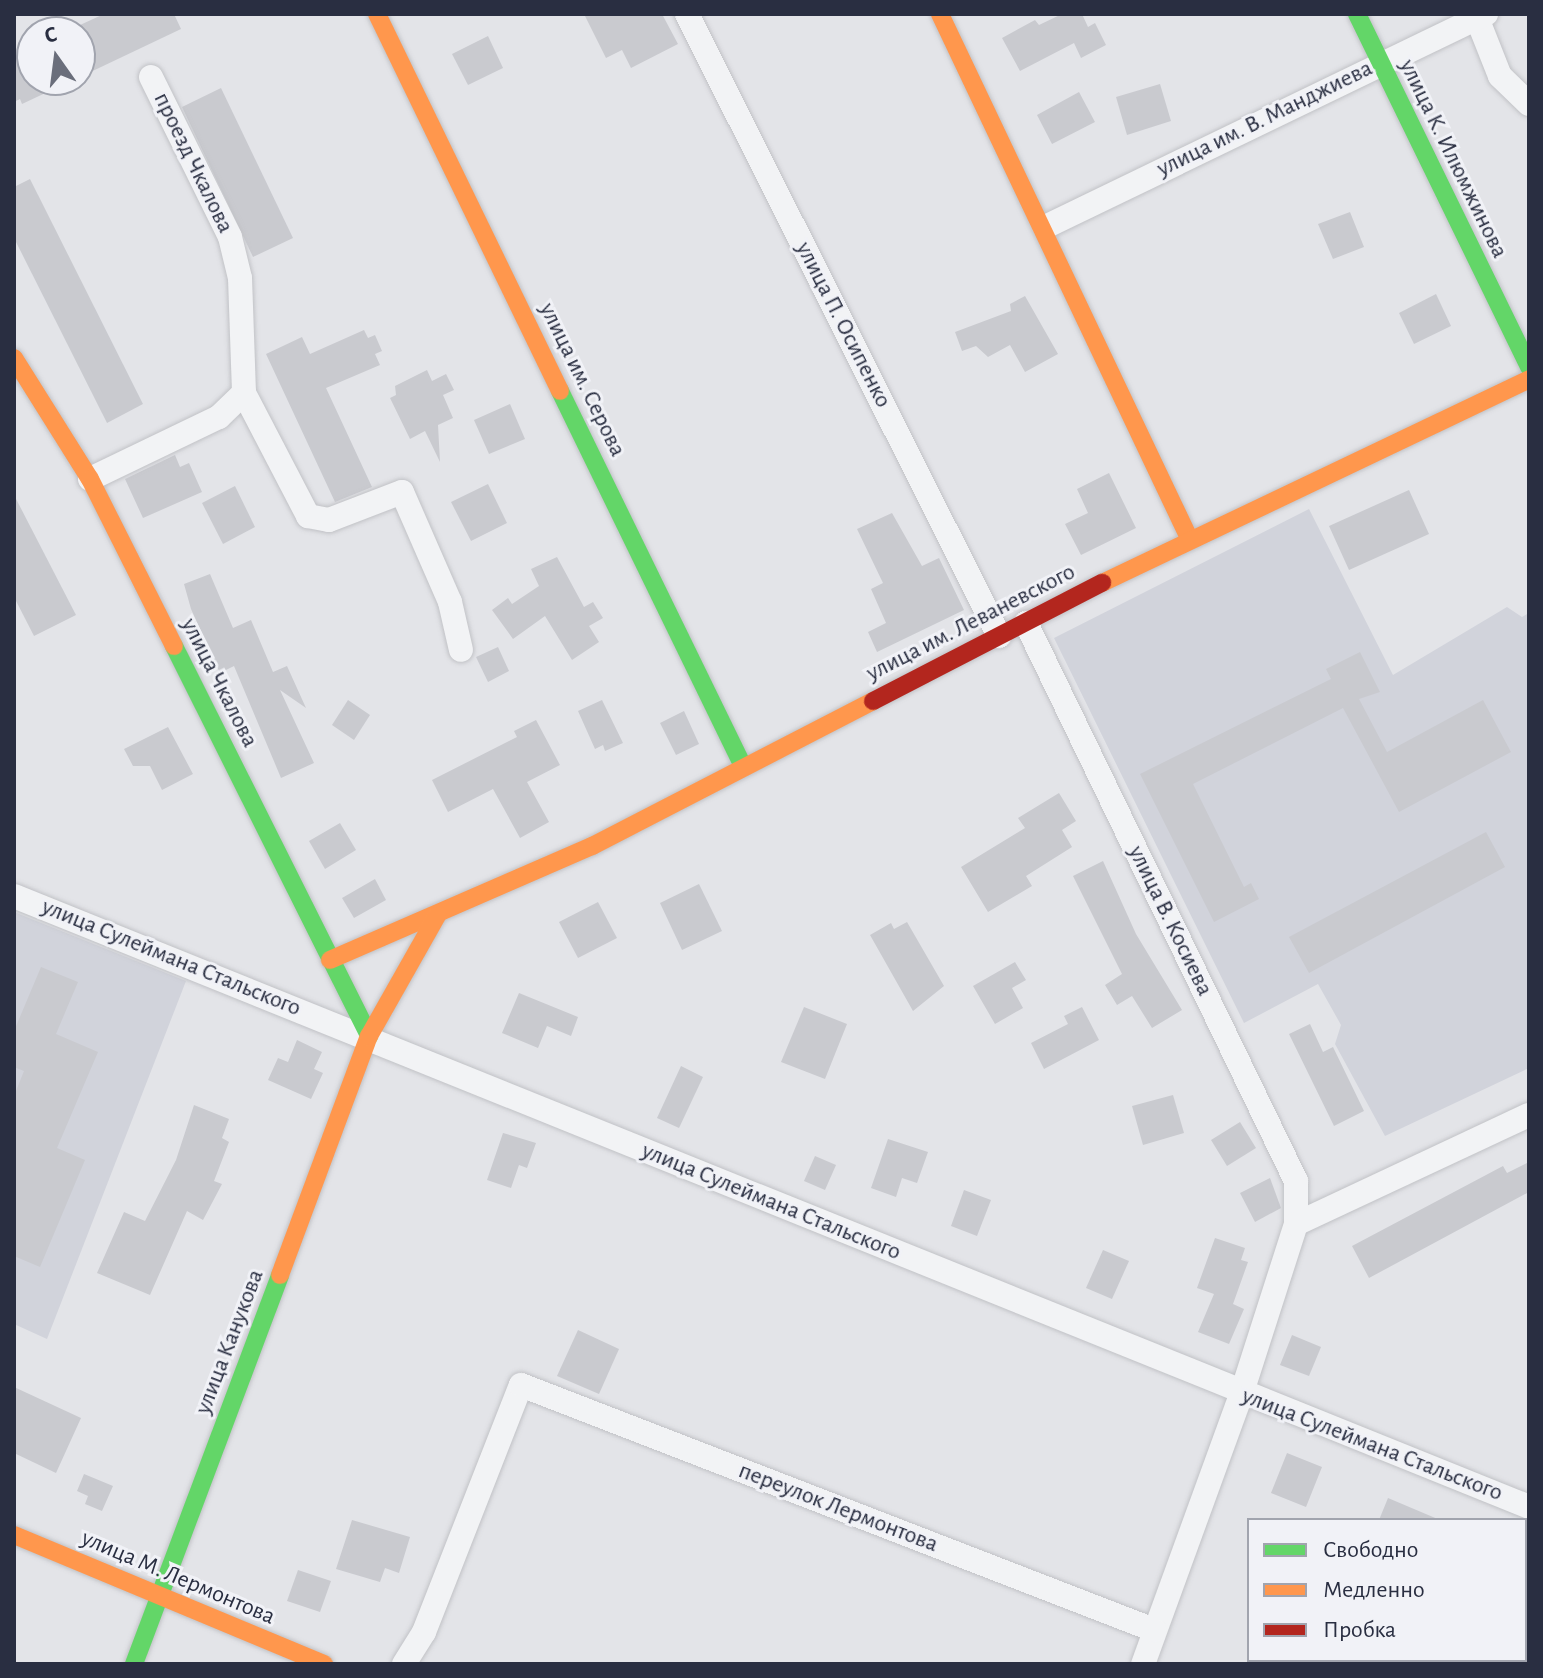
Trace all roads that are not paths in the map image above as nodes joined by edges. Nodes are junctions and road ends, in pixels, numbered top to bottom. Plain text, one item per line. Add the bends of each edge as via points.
1 (377, 14) edge
2 (687, 14) edge
3 (940, 14) edge
4 (1357, 14) edge
5 (1481, 16) edge
6 (1379, 62) junction
7 (151, 77) dead end
8 (1529, 104) edge
9 (1045, 227) junction
10 (14, 358) edge
11 (1529, 367) edge
12 (1529, 379) edge
13 (244, 393) junction
14 (22, 394) edge
15 (90, 479) junction
16 (1189, 538) junction
17 (1026, 623) junction
18 (999, 636) junction
19 (461, 650) dead end
20 (743, 767) junction
21 (14, 896) edge
22 (437, 916) junction
23 (330, 960) junction
24 (369, 1036) junction
25 (1529, 1115) edge
26 (1296, 1224) junction
27 (1241, 1395) junction
28 (1529, 1507) edge
29 (14, 1535) edge
30 (158, 1598) junction
31 (1154, 1630) junction
32 (134, 1664) edge
33 (324, 1664) edge
34 (404, 1664) edge
35 (1143, 1664) edge

1 - 20 street, улица им. Серова
2 - 18 street, улица П. Осипенко
3 - 9 street
4 - 6 street, улица К. Илюмжинова
5 - 6 street, улица им. В. Манджиева
5 - 8 street via 1500,76
6 - 9 street, улица им. В. Манджиева
6 - 11 street, улица К. Илюмжинова
7 - 13 street, проезд Чкалова via 230,237 240,278
9 - 16 street
10 - 14 street, улица Чкалова
12 - 16 street, улица им. Леваневского
13 - 15 street via 219,417
13 - 19 street, проезд Чкалова via 308,516 329,520 402,492 450,602
14 - 15 street, улица Чкалова
15 - 23 street, улица Чкалова
16 - 17 street, улица им. Леваневского
17 - 18 street, улица им. Леваневского
17 - 26 street, улица В. Косиева via 1296,1181
18 - 20 street, улица им. Леваневского
20 - 22 street, улица им. Леваневского via 592,846
21 - 24 street, улица Сулеймана Стальского
22 - 23 street, улица им. Леваневского
22 - 24 street
23 - 24 street, улица Чкалова
24 - 27 street, улица Сулеймана Стальского
24 - 30 street, улица Канукова
25 - 26 street
26 - 27 street, улица В. Косиева
27 - 28 street, улица Сулеймана Стальского via 1345,1430
27 - 31 street, улица В. Косиева
29 - 30 street, улица М. Лермонтова
30 - 32 street, улица Канукова
30 - 33 street, улица М. Лермонтова
31 - 34 street, переулок Лермонтова via 521,1385 424,1632
31 - 35 street, улица В. Косиева

